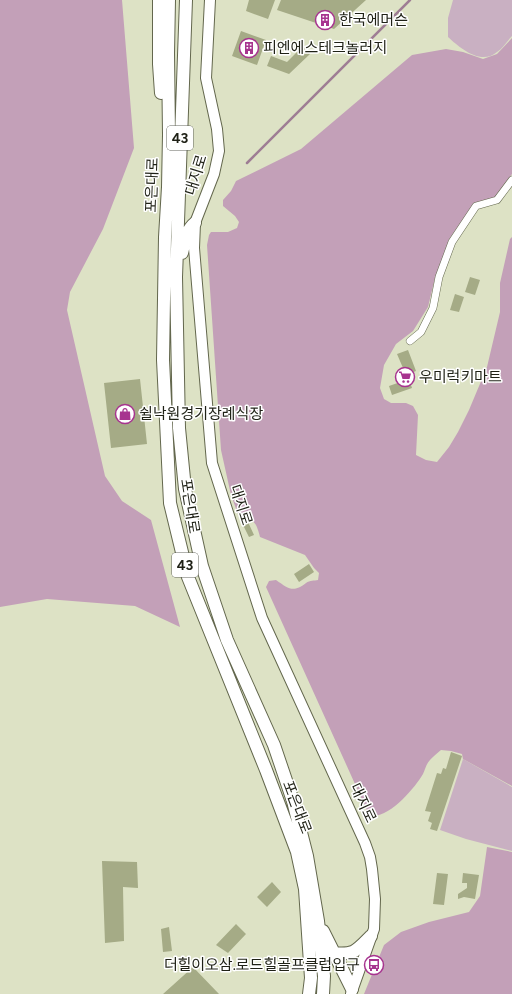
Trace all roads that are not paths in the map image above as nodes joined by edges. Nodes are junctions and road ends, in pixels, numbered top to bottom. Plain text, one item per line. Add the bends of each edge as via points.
1 (159, 0) edge
2 (169, 0) edge
3 (186, 0) edge
4 (210, 0) edge
5 (512, 180) edge
6 (168, 187) junction
7 (196, 223) junction
8 (176, 277) junction
9 (410, 341) dead end
10 (312, 922) junction
11 (371, 936) junction
12 (333, 953) junction
13 (351, 992) edge
14 (302, 994) edge
15 (309, 994) edge
16 (324, 994) edge

1 - 6 highway via 159,64
2 - 6 highway, 포은대로 / 43
3 - 8 highway, 포은대로 / 43
4 - 7 main road, 대지로 via 206,78 217,128 219,151 214,174
5 - 9 street via 497,200 476,206 452,242 433,308 421,332
6 - 10 highway, 포은대로 / 43 via 163,360 170,503 188,576 297,852
7 - 8 highway via 191,226 186,236
7 - 11 main road, 대지로 via 194,248 212,463 262,618 370,857 375,899 374,929
8 - 10 highway, 포은대로 / 43 via 178,428 185,489 202,566 227,640 274,745 293,800 307,856
10 - 12 highway
10 - 14 highway
10 - 15 highway, 포은대로 / 43
10 - 16 highway, 포은대로 / 43 via 324,976
11 - 12 highway via 356,950 347,954
11 - 13 main road, 대지로
12 - 13 highway

